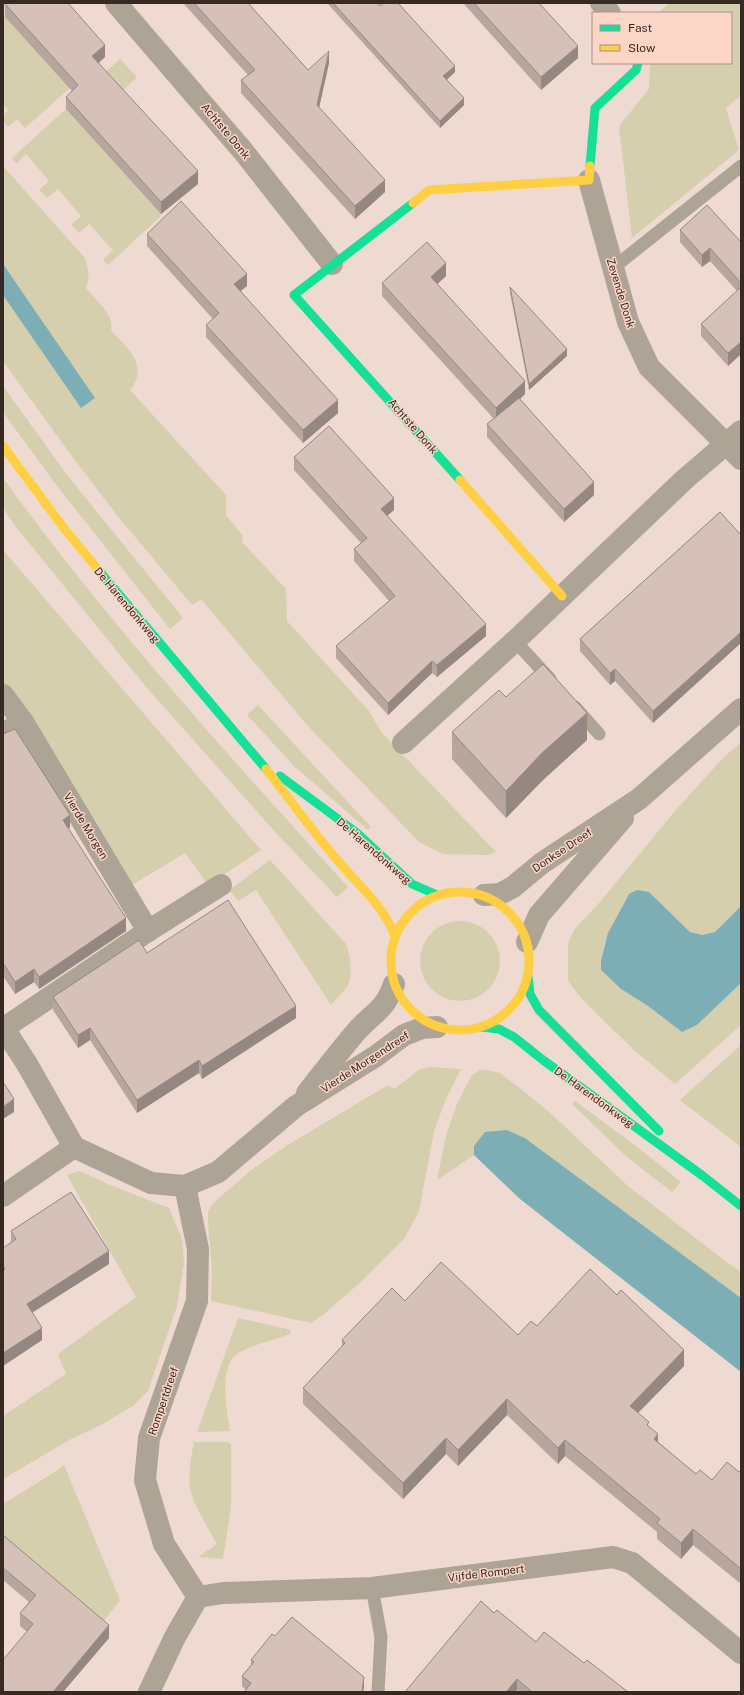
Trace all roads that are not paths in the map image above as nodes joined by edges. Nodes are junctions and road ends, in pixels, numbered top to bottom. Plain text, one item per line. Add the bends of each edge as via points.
1 (116, 3) edge
2 (601, 3) edge
3 (609, 12) edge
4 (638, 64) edge
5 (741, 166) edge
6 (589, 180) junction
7 (332, 264) junction
8 (613, 268) junction
9 (736, 444) edge
10 (3, 446) edge
11 (562, 596) junction
12 (515, 640) junction
13 (557, 687) edge
14 (3, 695) edge
15 (568, 699) edge
16 (741, 709) edge
17 (23, 722) junction
18 (3, 734) edge
19 (599, 734) dead end
20 (403, 743) dead end
21 (257, 758) junction
22 (639, 799) junction
23 (221, 885) dead end
24 (437, 895) junction
25 (484, 895) junction
26 (148, 931) junction
27 (395, 936) junction
28 (527, 942) junction
29 (528, 976) junction
30 (394, 984) junction
31 (437, 1027) junction
32 (481, 1027) junction
33 (3, 1028) edge
34 (296, 1106) junction
35 (74, 1147) junction
36 (703, 1176) junction
37 (186, 1186) junction
38 (3, 1196) edge
39 (741, 1206) edge
40 (372, 1588) junction
41 (198, 1597) junction
42 (741, 1653) edge
43 (149, 1692) edge
44 (378, 1692) edge

1 - 7 street, Achtste Donk via 243,151
2 - 3 street
4 - 6 main road via 636,70 595,108
5 - 8 lane
6 - 7 main road, Achtste Donk via 429,190
6 - 8 street, Zevende Donk
7 - 11 main road, Achtste Donk via 294,295
8 - 9 street, Zevende Donk via 628,322 649,367
9 - 11 street via 685,479
10 - 21 main road, De Harendonkweg via 37,494 128,607
11 - 12 street
12 - 13 lane
12 - 20 street
14 - 17 street, Vierde Morgen
15 - 19 lane
16 - 22 street, Donkse Dreef
17 - 18 street
17 - 26 street, Vierde Morgen
21 - 24 main road, De Harendonkweg via 357,833 412,884
21 - 27 main road, De Harendonkweg via 333,856 384,911
22 - 25 street, Donkse Dreef via 542,863 513,887 500,894
22 - 28 street, Donkse Dreef via 539,915
23 - 26 street
24 - 25 main road via 452,891
24 - 27 main road via 411,911
25 - 28 main road via 511,913
26 - 33 street
27 - 30 main road via 390,968
28 - 29 main road via 530,959
29 - 32 main road via 519,998 502,1016
29 - 36 main road, De Harendonkweg via 530,994 539,1010
30 - 31 main road via 410,1010
30 - 34 street, Vierde Morgendreef via 381,1009 356,1032
31 - 32 main road via 459,1030
31 - 34 street, Vierde Morgendreef via 422,1028 404,1035 376,1056
32 - 36 main road, De Harendonkweg via 499,1029 514,1036 543,1060
33 - 35 street via 27,1064
34 - 37 street, Vierde Morgendreef via 218,1172
35 - 37 street, Vierde Morgendreef via 151,1183
35 - 38 street
36 - 39 main road, De Harendonkweg
37 - 41 street, Rompertdreef via 198,1249 197,1301 149,1438 145,1480 164,1544
40 - 41 street, Vijfde Rompert via 222,1593
40 - 42 street, Vijfde Rompert via 613,1557 632,1564
40 - 44 lane via 381,1637
41 - 43 street via 175,1636

